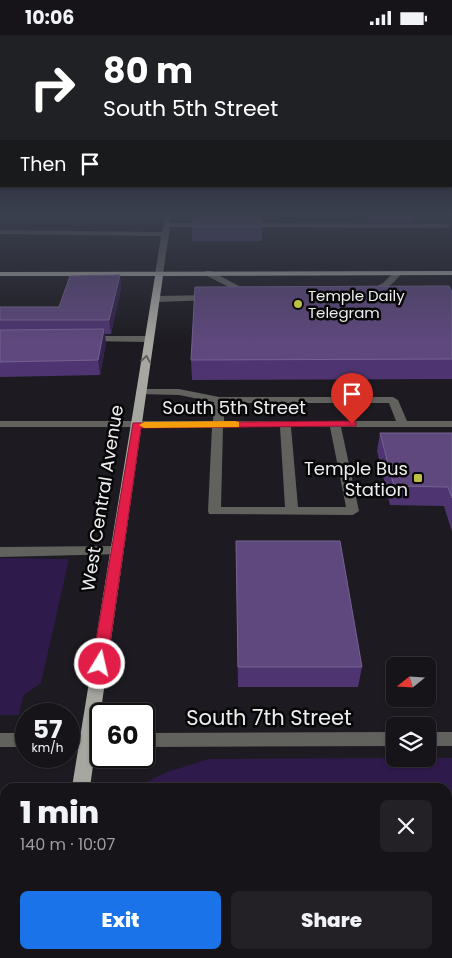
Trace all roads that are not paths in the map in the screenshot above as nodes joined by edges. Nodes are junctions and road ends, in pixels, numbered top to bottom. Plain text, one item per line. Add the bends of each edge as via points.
1 (162, 258) edge
2 (159, 273) junction
3 (208, 273) junction
4 (398, 273) junction
5 (452, 273) edge
6 (0, 274) edge
7 (382, 297) edge
8 (222, 298) edge
9 (241, 298) edge
10 (156, 299) junction
11 (79, 339) edge
12 (149, 339) junction
13 (141, 392) junction
14 (219, 400) junction
15 (0, 424) edge
16 (285, 424) junction
17 (335, 424) junction
18 (403, 424) junction
19 (452, 424) edge
20 (136, 425) junction
21 (218, 425) junction
22 (292, 511) junction
23 (0, 551) edge
24 (117, 551) junction
25 (99, 703) edge
26 (386, 739) edge
27 (436, 739) edge
28 (452, 739) edge
29 (0, 740) edge
30 (15, 740) edge
31 (155, 740) edge
32 (90, 757) edge
33 (82, 783) edge

1 - 2 street, West Central Avenue
2 - 3 main road
2 - 6 main road
2 - 10 main road, West Central Avenue
3 - 4 main road
3 - 9 street via 252,297
4 - 5 main road
4 - 7 street via 386,285 363,297
8 - 10 street
10 - 12 main road, West Central Avenue
11 - 12 street
13 -> 12 main road, West Central Avenue
13 - 14 street via 179,392
13 - 20 main road, West Central Avenue
14 - 18 street via 393,400
14 - 21 street
15 - 20 street, South 5th Street
16 - 17 street, South 5th Street
16 - 21 street, South 5th Street
16 - 22 street
17 - 18 street, South 5th Street
17 - 22 street via 353,511
18 - 19 street, South 5th Street
20 - 21 street, South 5th Street
20 - 24 main road, West Central Avenue
21 - 22 street via 214,511
23 - 24 street
24 - 25 main road, West Central Avenue
26 - 31 street, South 7th Street
27 - 28 street
29 - 30 street
32 - 33 main road, West Central Avenue

